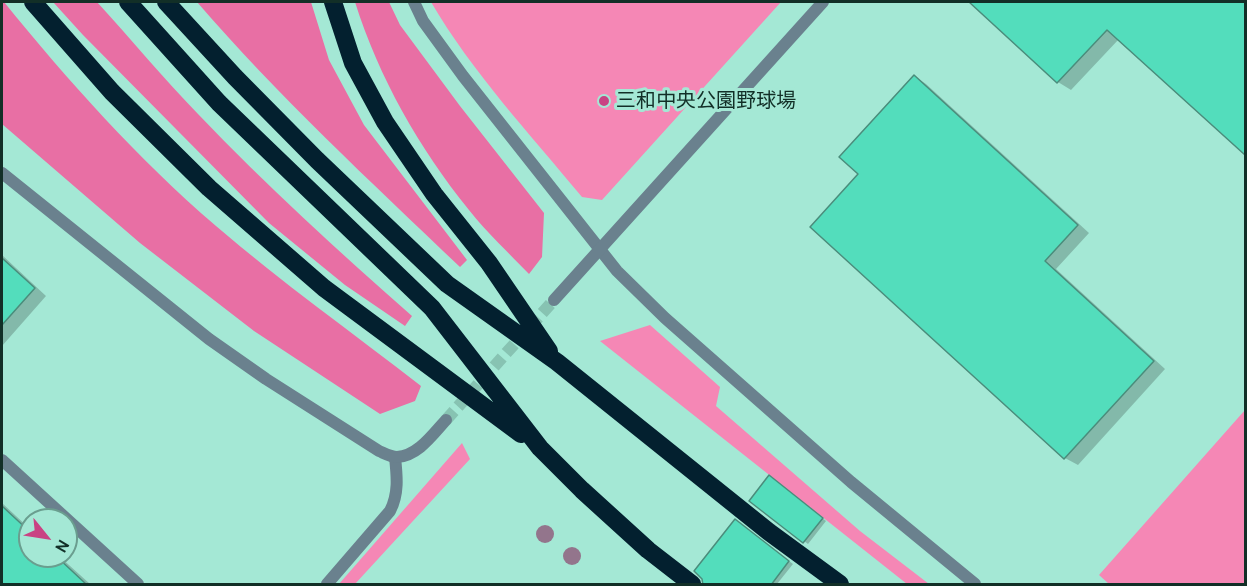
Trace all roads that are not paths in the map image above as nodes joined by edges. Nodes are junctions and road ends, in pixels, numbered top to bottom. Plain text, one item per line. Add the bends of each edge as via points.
1 (33, 2) edge
2 (128, 2) edge
3 (166, 2) edge
4 (333, 2) edge
5 (414, 2) edge
6 (823, 2) edge
7 (2, 173) edge
8 (598, 249) junction
9 (554, 300) tunnel mouth
10 (556, 362) junction
11 (447, 420) tunnel mouth
12 (540, 448) junction
13 (395, 457) junction
14 (2, 460) edge
15 (138, 585) edge
16 (327, 585) edge
17 (692, 585) edge
18 (840, 585) edge
19 (975, 585) edge

1 - 12 highway via 156,137 264,236 324,288
2 - 12 highway via 219,103 432,308
3 - 10 highway via 317,160 447,284
4 - 10 highway via 353,63 385,122
5 - 8 street via 463,76
6 - 8 street
7 - 13 street via 219,345 379,451
8 - 9 street
8 - 19 street via 683,333 851,482
10 - 18 highway
11 - 13 street via 417,449
12 - 17 highway via 648,550
13 - 16 street via 396,491 390,512
14 - 15 street

